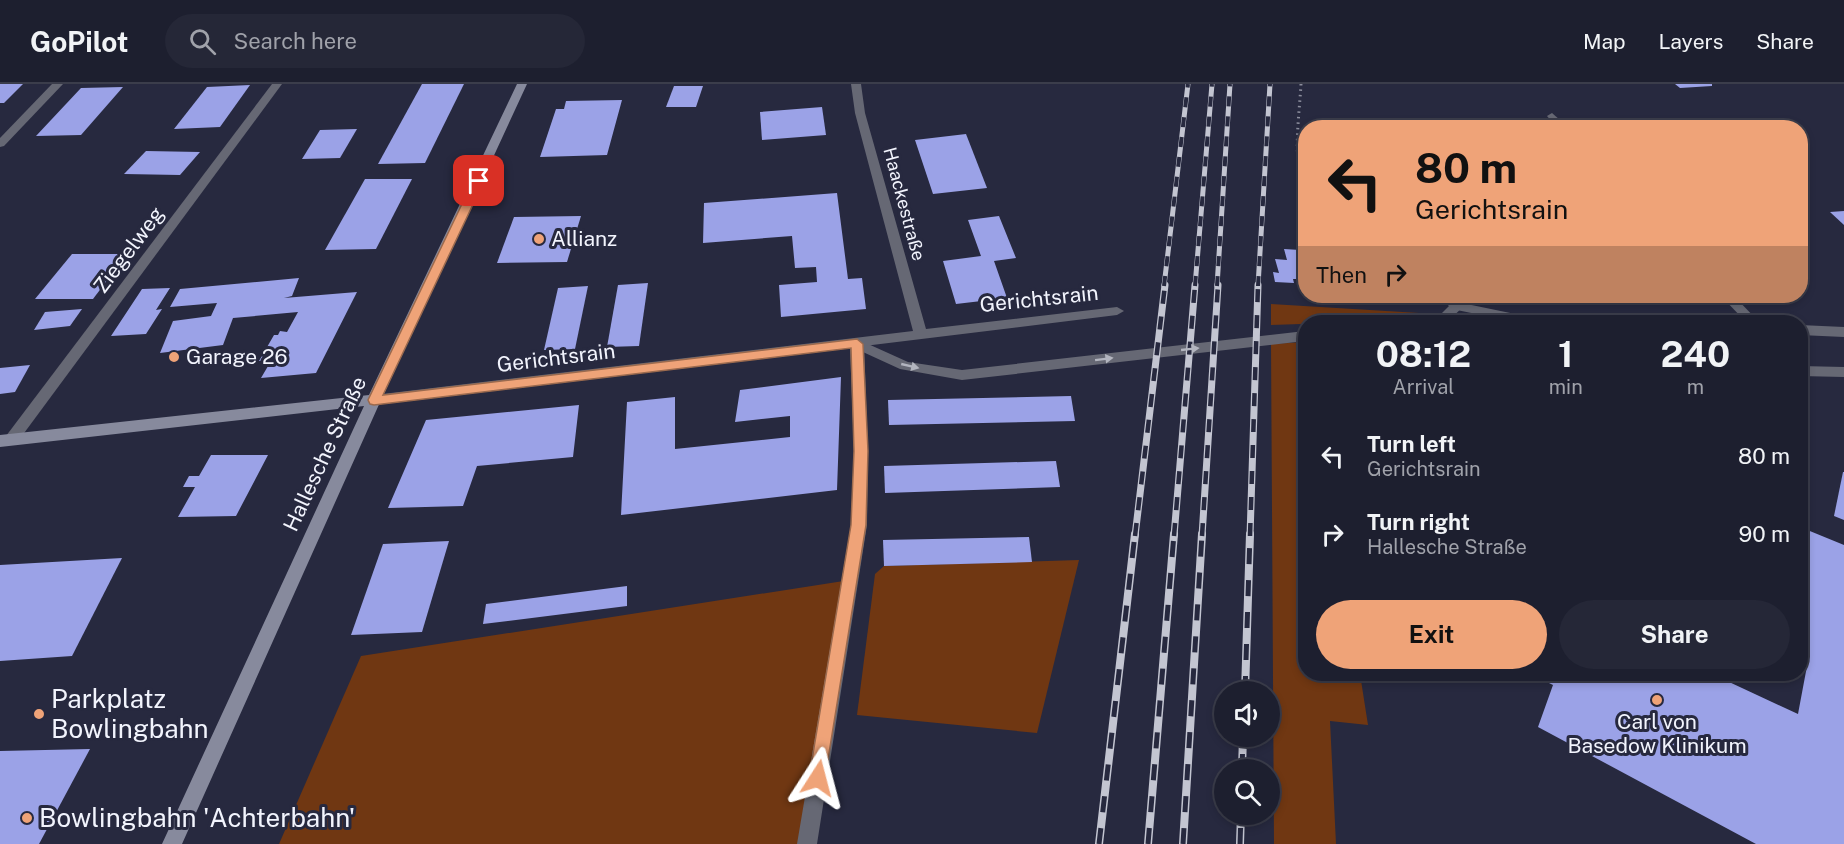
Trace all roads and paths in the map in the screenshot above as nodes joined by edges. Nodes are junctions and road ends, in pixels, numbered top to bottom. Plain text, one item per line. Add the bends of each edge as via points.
1 (58, 84) edge
2 (278, 84) edge
3 (522, 84) edge
4 (856, 84) edge
5 (1301, 84) edge
6 (1552, 116) dead end
7 (1300, 120) edge
8 (1556, 120) edge
9 (0, 144) edge
10 (1453, 303) edge
11 (1734, 303) edge
12 (1457, 306) junction
13 (1117, 311) dead end
14 (1447, 315) edge
15 (1501, 315) edge
16 (1746, 315) edge
17 (1808, 330) edge
18 (1844, 332) edge
19 (920, 333) junction
20 (1298, 337) edge
21 (857, 344) junction
22 (1808, 371) edge
23 (1844, 372) edge
24 (374, 400) junction
25 (6, 441) edge
26 (172, 844) edge
27 (807, 844) edge

1 - 9 street
2 - 25 street, Ziegelweg
3 - 24 main road, Hallesche Straße
4 - 19 street, Haackestraße via 860,113
5 - 7 path
6 - 8 street
10 - 12 street
11 - 16 street
12 - 14 street
12 - 15 street
13 - 19 street, Gerichtsrain
17 - 18 street
19 - 21 street, Gerichtsrain
21 -> 20 street via 905,366 962,375
21 - 24 street, Gerichtsrain
21 - 27 street via 859,525
22 - 23 street
24 - 25 main road, Gerichtsrain
24 - 26 main road, Hallesche Straße

